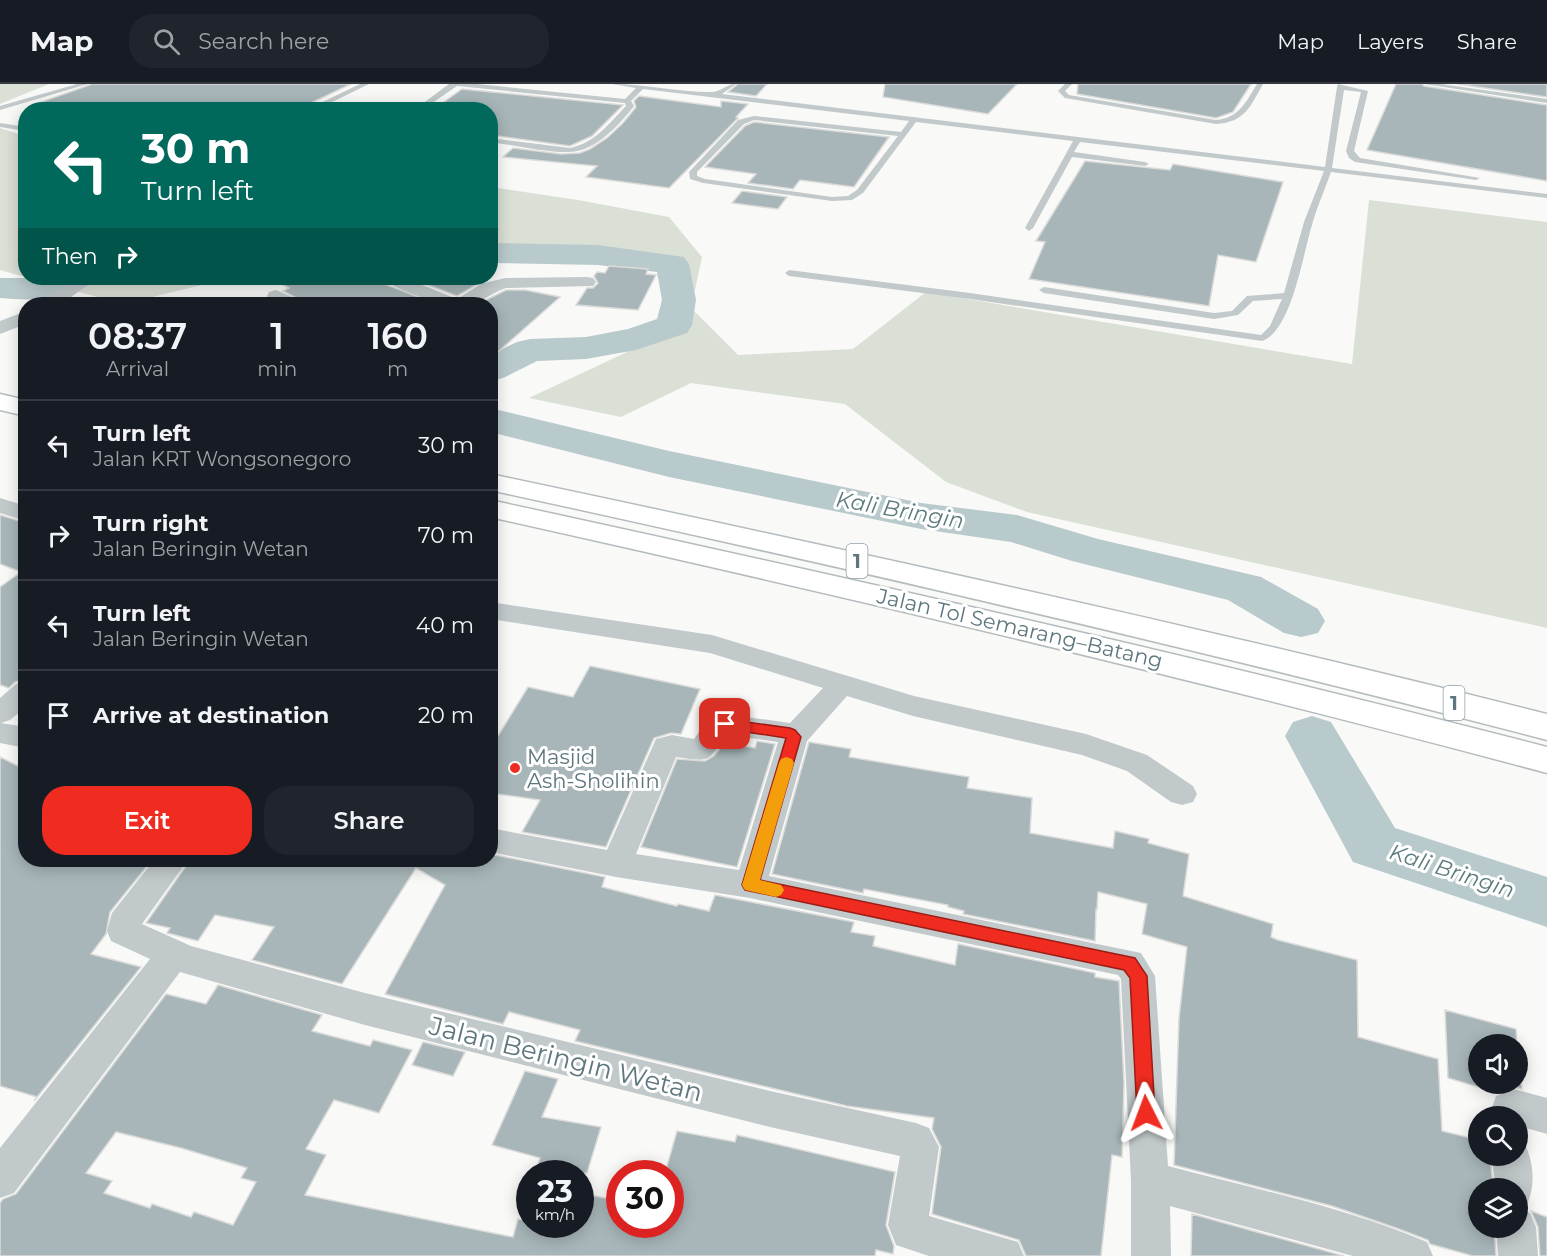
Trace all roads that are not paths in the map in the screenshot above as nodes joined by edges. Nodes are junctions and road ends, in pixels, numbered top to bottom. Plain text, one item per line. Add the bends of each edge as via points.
1 (85, 84) edge
2 (366, 84) edge
3 (457, 84) edge
4 (615, 84) edge
5 (714, 84) edge
6 (733, 84) edge
7 (1069, 84) edge
8 (1260, 84) edge
9 (1427, 84) edge
10 (1340, 85) edge
11 (641, 87) junction
12 (702, 94) junction
13 (715, 96) junction
14 (627, 101) junction
15 (1547, 101) edge
16 (21, 102) edge
17 (327, 102) edge
18 (428, 102) edge
19 (18, 103) edge
20 (0, 108) edge
21 (913, 120) junction
22 (0, 125) edge
23 (18, 128) edge
24 (902, 134) junction
25 (1077, 140) junction
26 (498, 142) edge
27 (1070, 154) junction
28 (1144, 164) dead end
29 (1328, 170) junction
30 (1476, 178) dead end
31 (1547, 196) edge
32 (1029, 228) dead end
33 (789, 273) dead end
34 (587, 282) dead end
35 (78, 285) edge
36 (408, 285) edge
37 (498, 285) edge
38 (498, 285) edge
39 (1044, 290) dead end
40 (1288, 296) junction
41 (59, 297) edge
42 (436, 297) edge
43 (473, 297) edge
44 (18, 320) edge
45 (0, 328) edge
46 (0, 380) edge
47 (18, 383) edge
48 (0, 402) edge
49 (18, 406) edge
50 (498, 484) edge
51 (0, 505) edge
52 (498, 510) edge
53 (18, 511) edge
54 (498, 611) edge
55 (1215, 658) junction
56 (842, 684) junction
57 (1361, 694) junction
58 (18, 697) edge
59 (0, 712) edge
60 (1547, 727) edge
61 (0, 733) edge
62 (18, 736) edge
63 (794, 737) junction
64 (1547, 760) edge
65 (1182, 794) dead end
66 (498, 842) edge
67 (616, 864) junction
68 (167, 867) edge
69 (750, 885) junction
70 (173, 955) junction
71 (1528, 1111) edge
72 (1547, 1116) edge
73 (0, 1179) edge
74 (1150, 1181) junction
75 (1517, 1238) edge
76 (1004, 1256) edge
77 (1150, 1256) edge
78 (1413, 1256) edge
79 (1518, 1256) edge

1 - 16 lane
2 - 17 lane
3 - 14 lane
3 - 18 lane
4 - 11 lane
5 - 12 lane
6 - 13 lane
7 - 8 lane via 1060,91 1067,97 1216,122 1239,117
9 - 15 lane
10 - 29 lane
10 - 30 lane via 1365,91 1352,156
11 - 12 lane
11 - 14 lane
12 - 13 lane
13 - 21 lane
14 - 26 lane via 627,111 594,143 582,149
19 - 20 lane
21 - 24 lane
21 - 25 lane
22 - 23 lane
24 - 24 lane via 860,191 845,199 693,177 693,172 741,122 754,118
25 - 27 lane
25 - 29 lane
27 - 28 lane
27 - 32 lane
29 - 31 lane
29 - 40 lane via 1308,222
33 - 40 lane via 1262,338 1274,327
34 - 38 street
35 - 41 street
36 - 42 street
37 - 43 street
39 - 40 lane via 1215,316 1235,313 1250,298
44 - 45 street
46 - 47 highway
48 - 49 highway
50 - 55 highway, Jalan Tol Semarang–Batang / 1 via 882,566
51 - 53 street
52 - 55 highway, Jalan Tol Semarang–Batang / 1 via 871,592
54 - 56 street via 712,644
55 - 57 highway, Jalan Tol Semarang–Batang / 1
56 - 63 street
56 - 65 street via 913,706 1086,745 1137,763
57 - 60 highway, Jalan Tol Semarang–Batang / 1
57 - 64 highway, Jalan Tol Semarang–Batang / 1
58 - 59 street
61 - 62 street
63 - 67 street via 790,733 725,724 700,750 666,747
63 - 69 street
66 - 67 street
67 - 69 street
68 - 70 street, Jalan Beringin Wetan via 122,928
69 - 74 street via 1129,963 1138,976
70 - 73 street
70 - 76 street, Jalan Beringin Wetan via 376,1012 916,1141 920,1147 910,1231
71 - 72 street
74 - 77 street
74 - 78 street via 1329,1228
75 - 79 street

